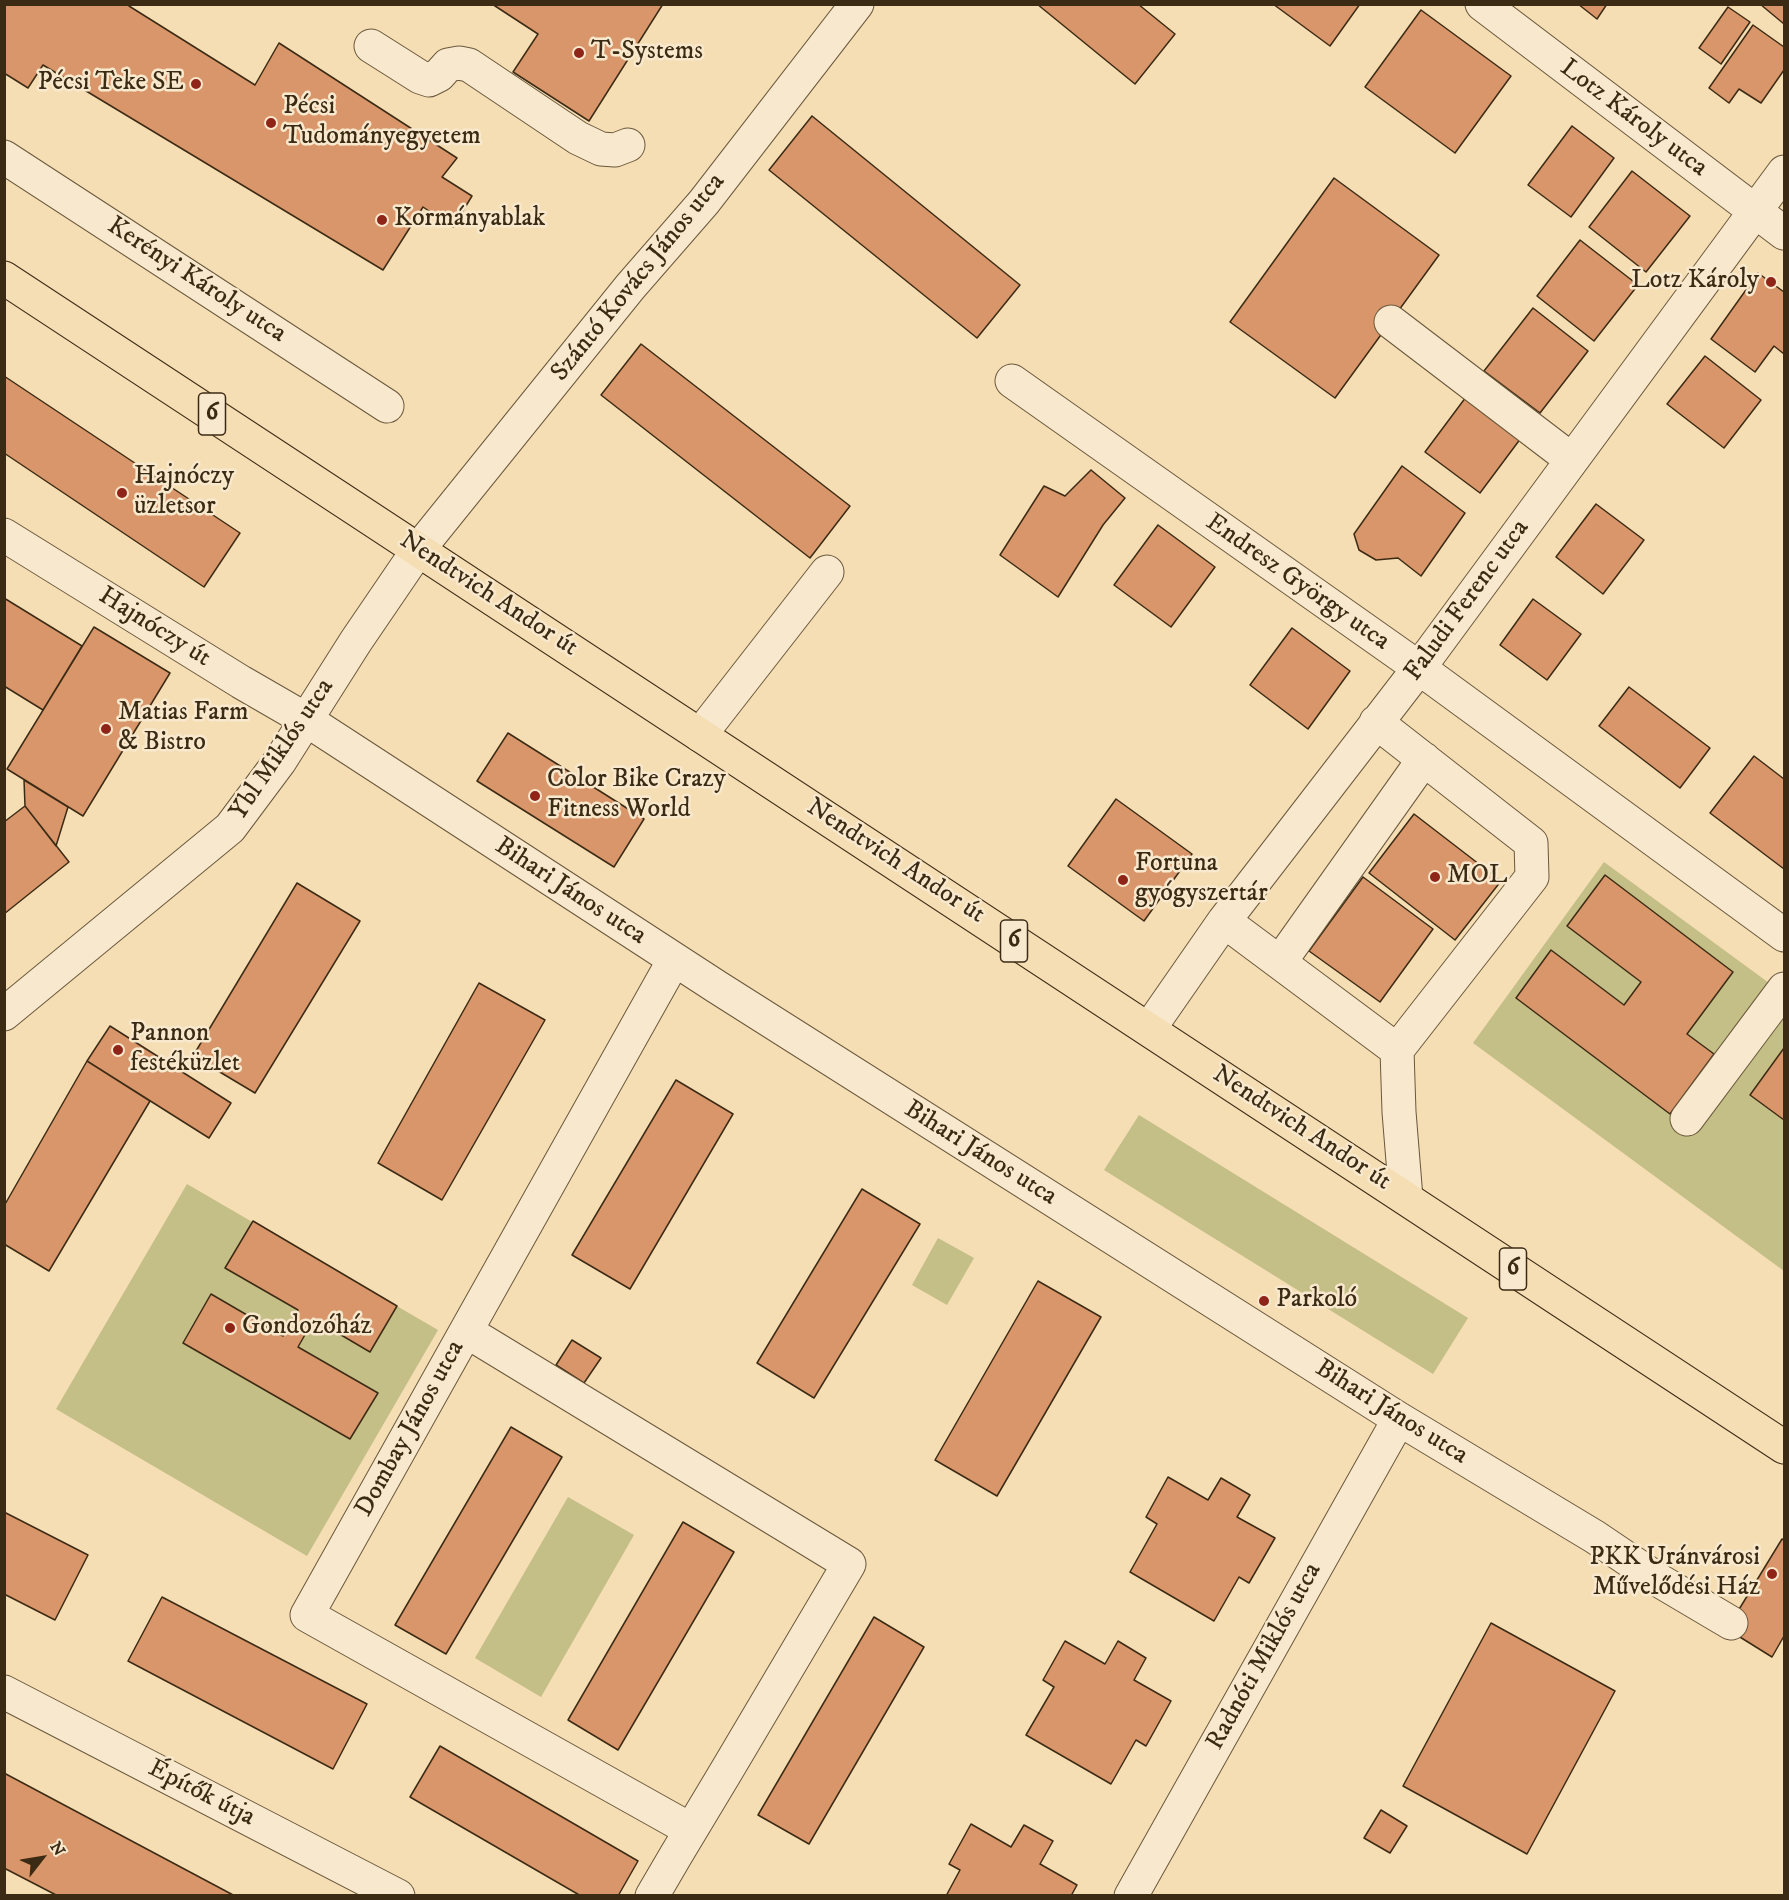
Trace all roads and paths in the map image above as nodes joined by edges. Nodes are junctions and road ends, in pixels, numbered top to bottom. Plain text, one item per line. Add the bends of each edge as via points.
1 (857, 4) edge
2 (1482, 4) edge
3 (371, 45) dead end
4 (628, 145) dead end
5 (4, 158) edge
6 (1785, 172) edge
7 (1755, 211) junction
8 (1785, 233) edge
9 (4, 278) edge
10 (1391, 322) dead end
11 (1012, 381) dead end
12 (387, 406) dead end
13 (1572, 460) junction
14 (4, 535) edge
15 (418, 550) junction
16 (827, 572) dead end
17 (1419, 668) junction
18 (305, 719) junction
19 (1376, 722) junction
20 (700, 735) junction
21 (1424, 759) junction
22 (1224, 921) junction
23 (1785, 935) edge
24 (674, 960) junction
25 (1280, 962) junction
26 (1785, 989) edge
27 (4, 1014) edge
28 (1149, 1029) junction
29 (1397, 1050) junction
30 (1687, 1119) dead end
31 (1406, 1198) junction
32 (466, 1331) junction
33 (1399, 1419) junction
34 (1785, 1447) edge
35 (1731, 1623) dead end
36 (4, 1692) edge
37 (691, 1830) junction
38 (398, 1896) edge
39 (652, 1896) edge
40 (1131, 1896) edge

1 - 15 street, Szántó Kovács János utca via 704,202 630,287
2 - 7 street, Lotz Károly utca
3 - 4 street via 429,80 448,65 469,65 578,138 601,149 615,150
5 - 12 street, Kerényi Károly utca
6 - 7 street, Faludi Ferenc utca
7 - 8 street, Lotz Károly utca
7 - 13 street, Faludi Ferenc utca
9 - 15 main road, Nendtvich Andor út / 6
10 - 13 street
11 - 17 street, Endresz György utca
13 - 17 street, Faludi Ferenc utca
14 - 18 street, Hajnóczy út
15 - 18 street, Ybl Miklós utca
15 - 20 main road, Nendtvich Andor út / 6
16 - 20 street
17 - 19 street, Faludi Ferenc utca
17 - 23 street, Endresz György utca
18 - 24 street, Bihari János utca
18 - 27 street, Ybl Miklós utca via 280,761 230,828
19 - 21 street
19 - 22 street, Faludi Ferenc utca
20 - 28 main road, Nendtvich Andor út / 6
21 - 25 street
21 - 29 street via 1531,843 1532,877
22 - 25 street
22 - 28 street, Faludi Ferenc utca
24 - 32 street
24 - 33 street, Bihari János utca
25 - 29 street
26 - 30 street
28 - 31 main road, Nendtvich Andor út / 6
29 - 31 street
31 - 34 main road, Nendtvich Andor út / 6
32 - 37 street, Dombay János utca via 849,1564
32 - 37 street, Dombay János utca via 307,1615
33 - 35 street, Bihari János utca
33 - 40 street, Radnóti Miklós utca
36 - 38 street, Építők útja
37 - 39 street, Dombay János utca

